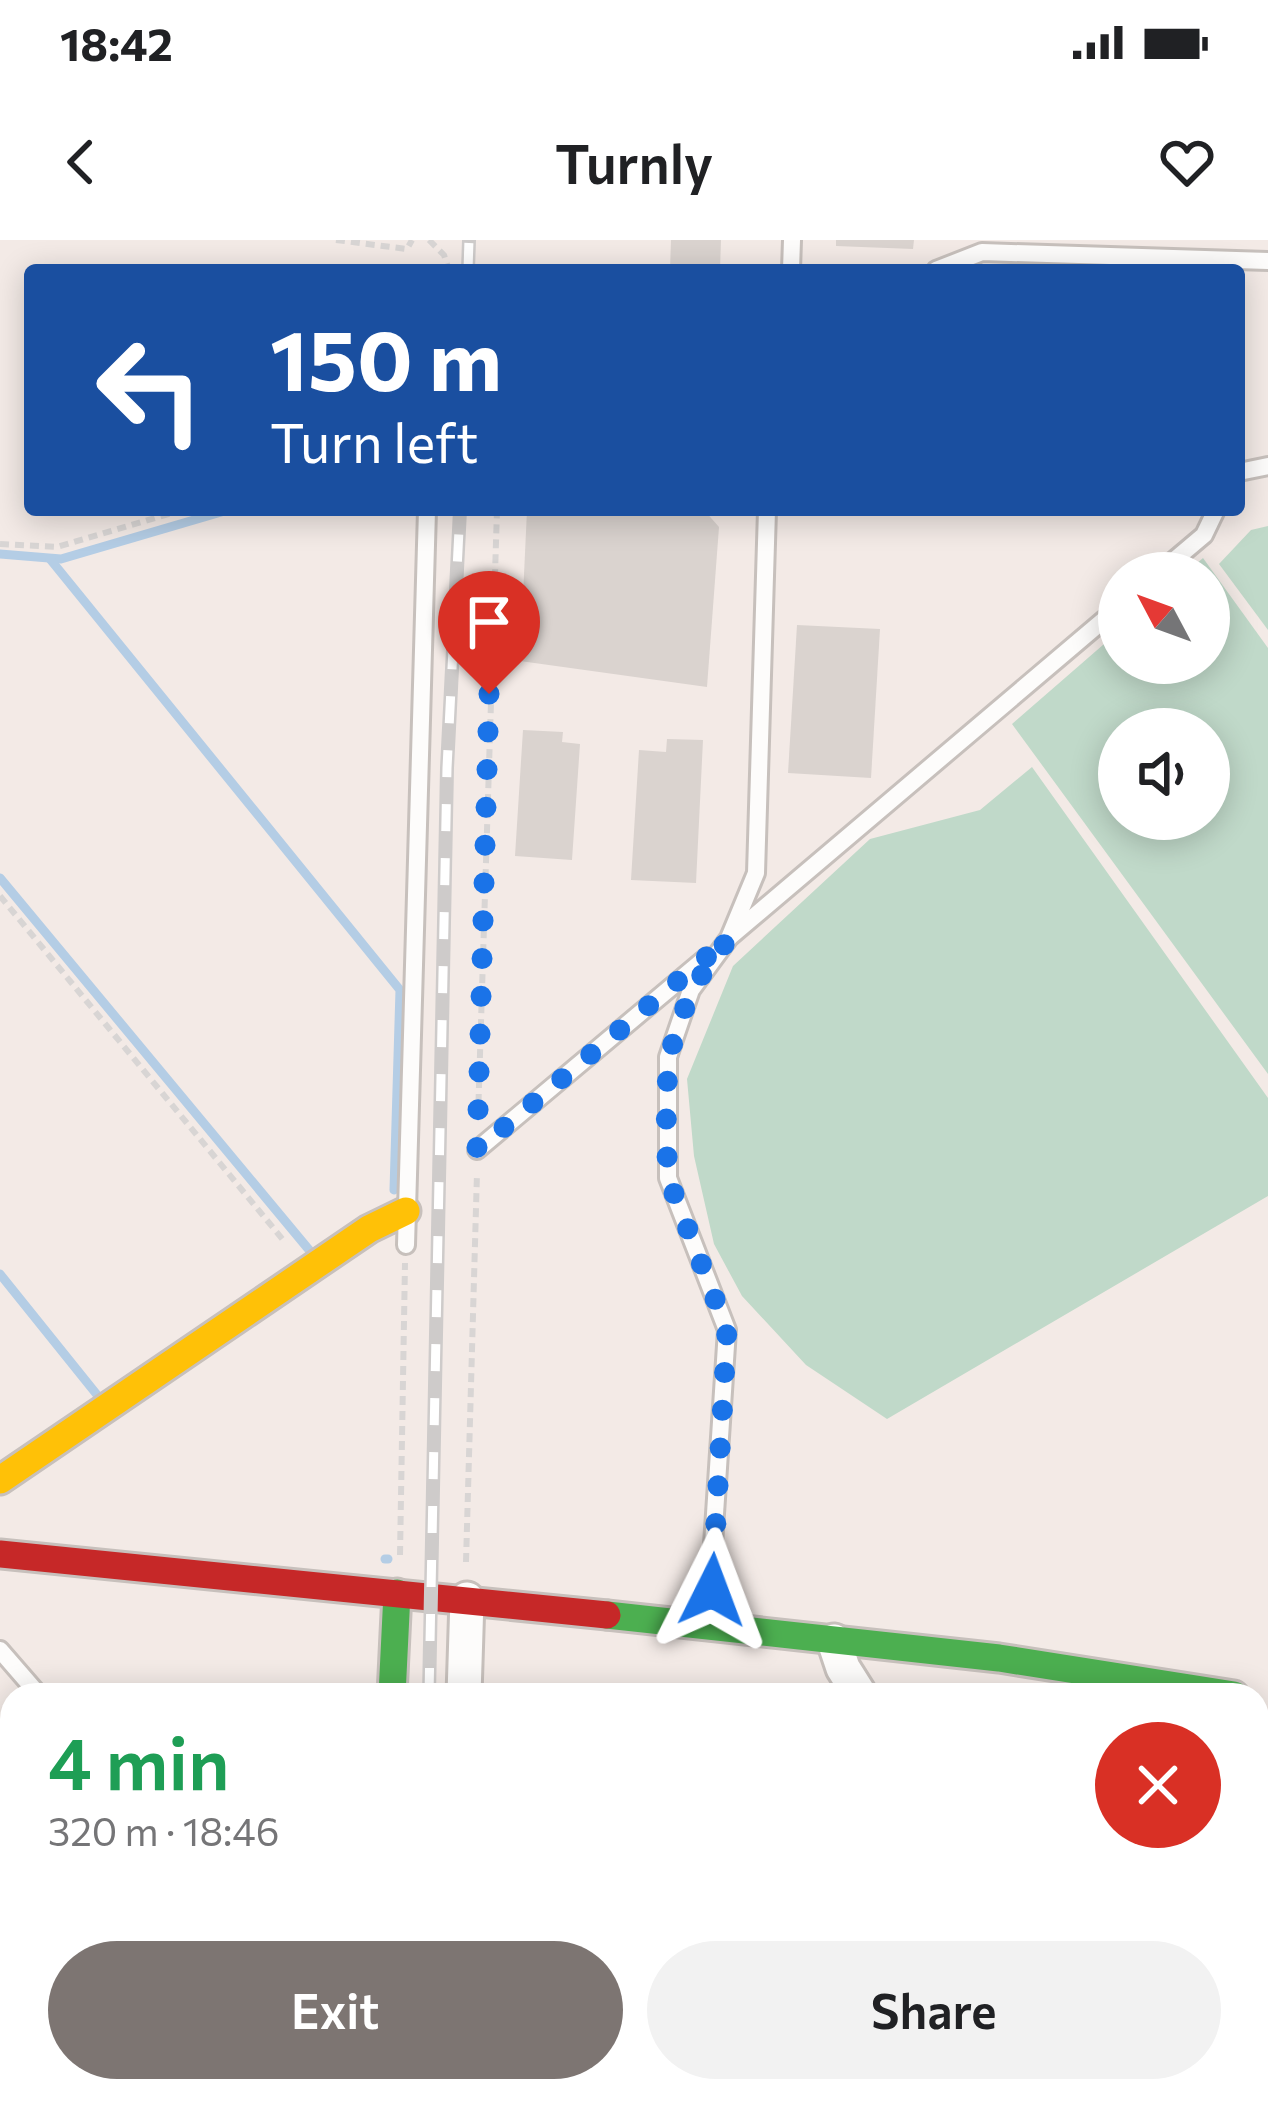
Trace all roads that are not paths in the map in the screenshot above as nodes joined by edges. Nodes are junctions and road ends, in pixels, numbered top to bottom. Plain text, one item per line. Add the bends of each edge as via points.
1 (1084, 248) edge
2 (950, 264) edge
3 (1223, 264) edge
4 (427, 516) edge
5 (767, 516) edge
6 (1213, 516) edge
7 (1184, 552) edge
8 (1098, 625) edge
9 (729, 938) junction
10 (477, 1150) road end
11 (406, 1211) junction
12 (406, 1245) road end
13 (0, 1480) edge
14 (0, 1554) edge
15 (397, 1582) junction
16 (466, 1584) junction
17 (707, 1628) junction
18 (834, 1641) junction
19 (0, 1650) edge
20 (29, 1683) edge
21 (393, 1683) edge
22 (464, 1683) edge
23 (852, 1683) edge
24 (1158, 1683) edge

1 - 2 lane via 982,252
1 - 3 lane
4 - 11 lane
5 - 9 lane via 756,873
6 - 7 lane
8 - 9 lane
9 - 10 lane
9 - 17 lane via 691,990 668,1058 668,1178 727,1330
11 - 12 lane
11 - 13 street
14 - 15 street
15 - 16 street
15 - 21 street
16 - 17 street
16 - 22 street
17 - 18 street
18 - 23 street
18 - 24 street
19 - 20 lane

